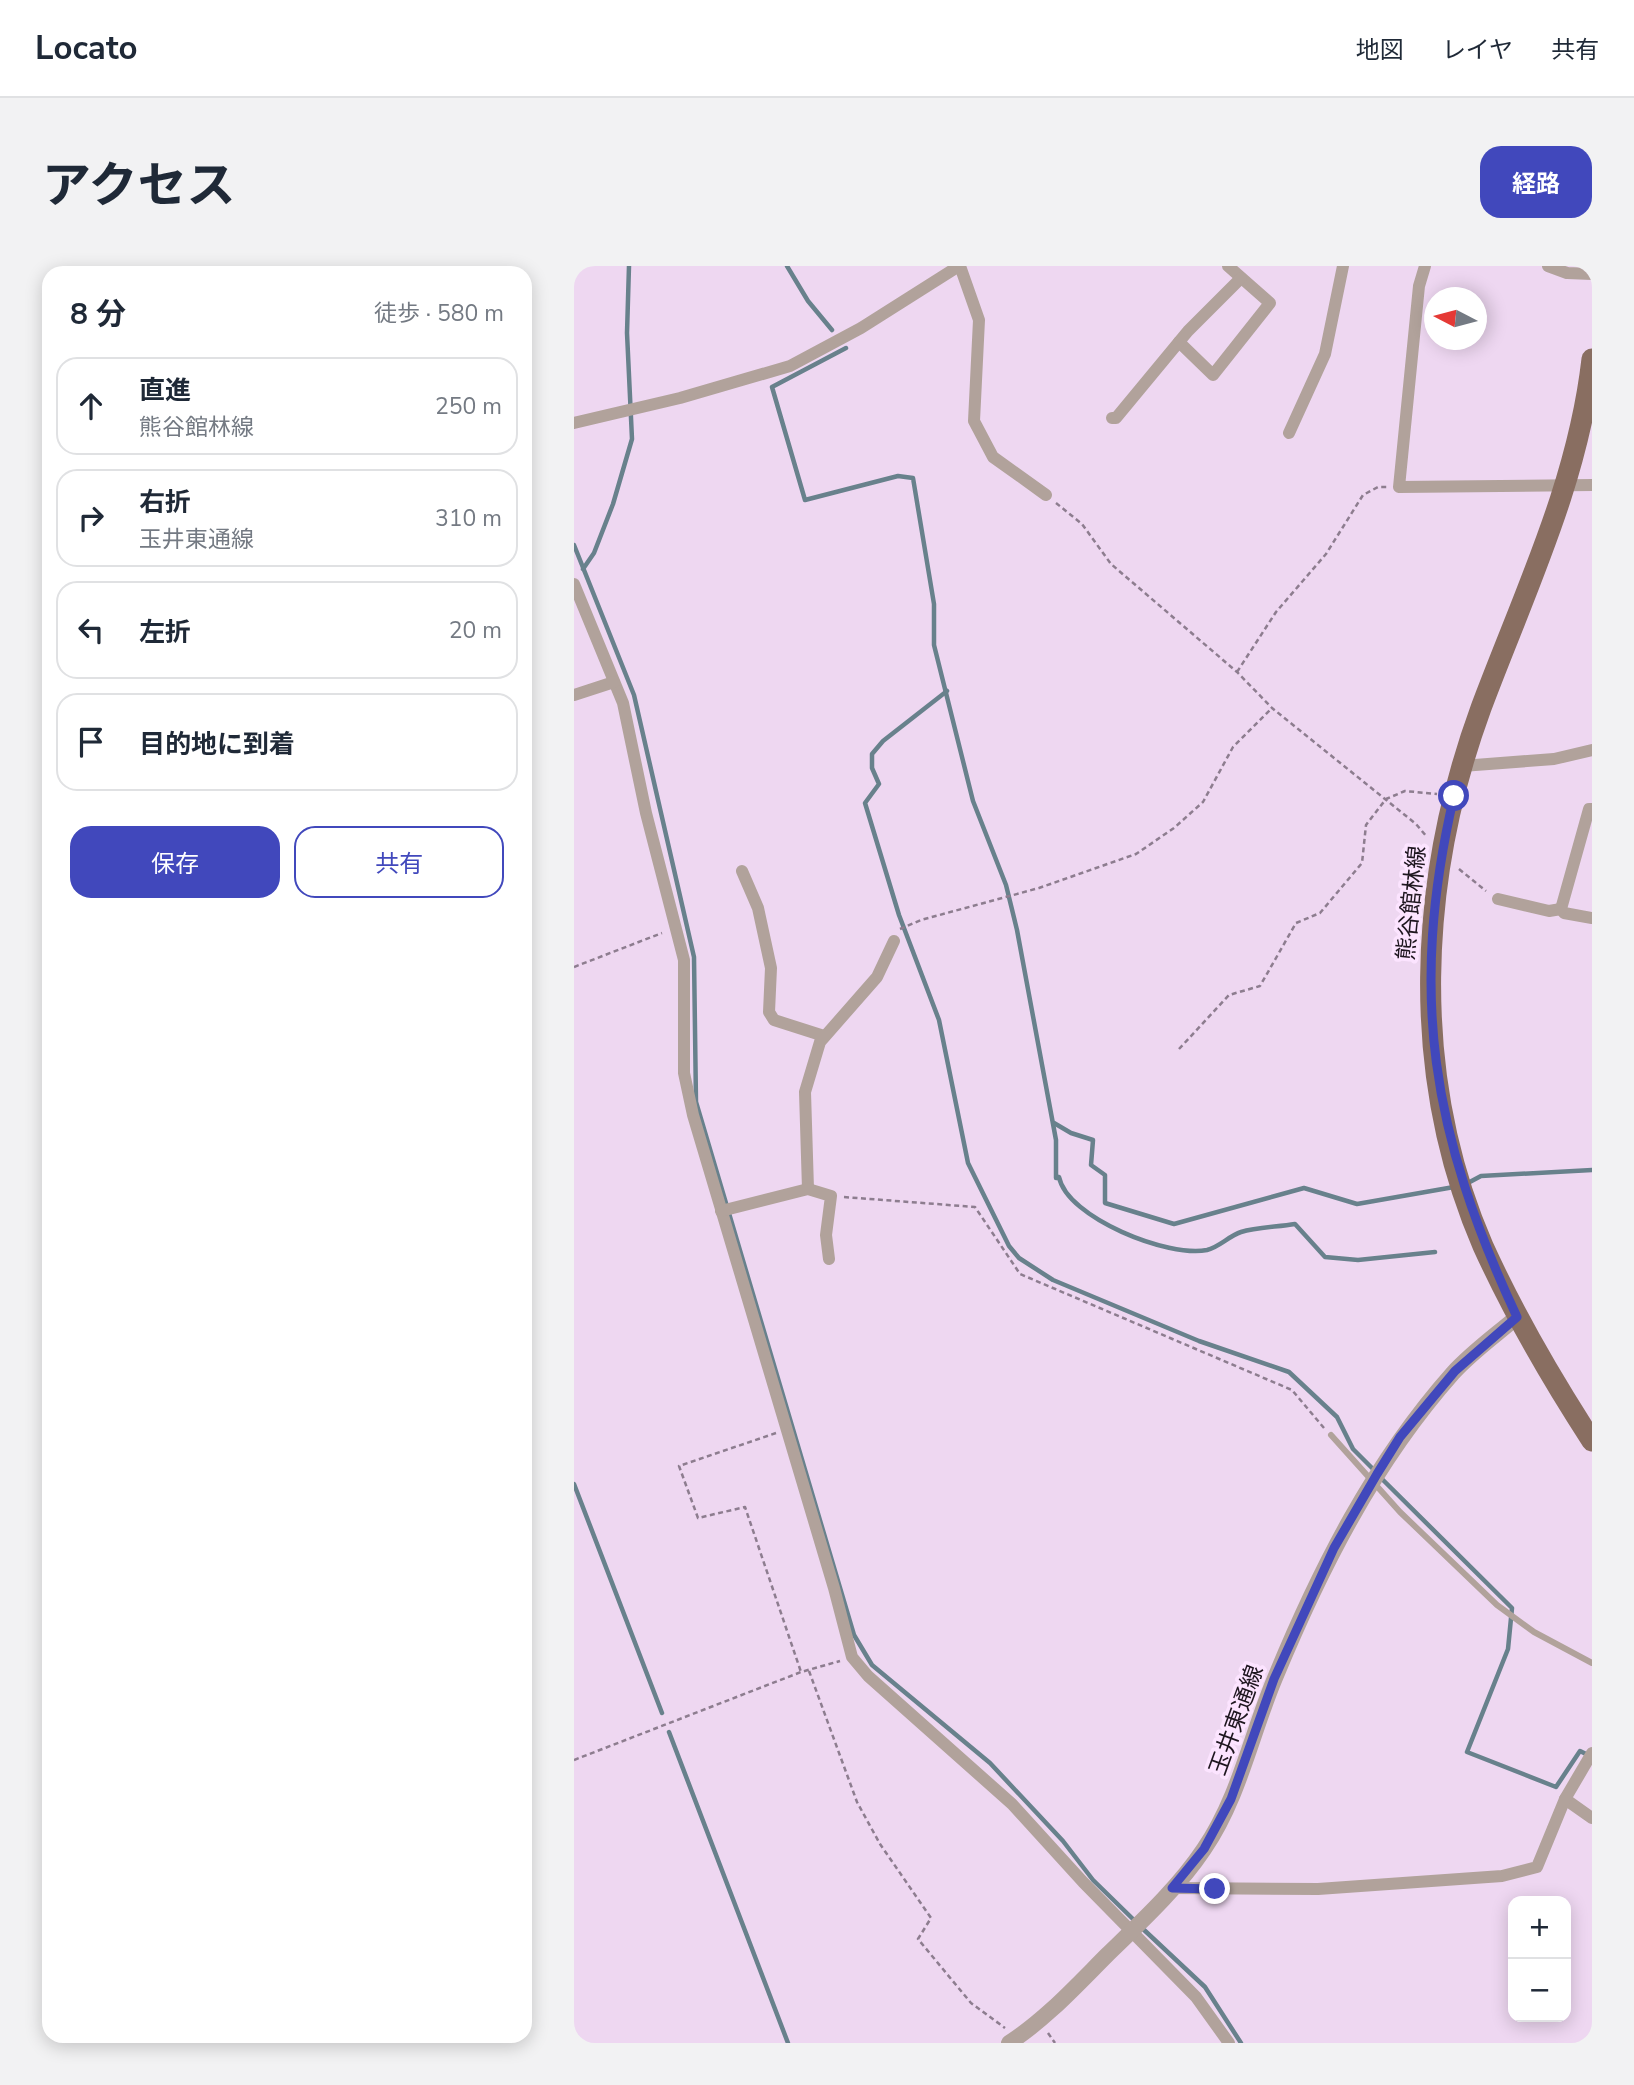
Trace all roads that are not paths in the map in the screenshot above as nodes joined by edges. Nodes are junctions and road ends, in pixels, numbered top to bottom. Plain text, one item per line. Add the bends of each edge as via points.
1 (960, 266) edge
2 (1228, 266) edge
3 (1343, 266) edge
4 (1425, 266) edge
5 (1548, 266) edge
6 (1592, 274) edge
7 (1241, 278) junction
8 (1179, 342) junction
9 (1592, 359) edge
10 (1590, 403) edge
11 (1112, 418) dead end
12 (574, 424) edge
13 (1289, 433) dead end
14 (1566, 485) junction
15 (1592, 485) edge
16 (1046, 495) road end
17 (574, 583) edge
18 (577, 598) edge
19 (614, 682) junction
20 (574, 695) edge
21 (1592, 750) edge
22 (1462, 766) junction
23 (1592, 809) edge
24 (743, 871) dead end
25 (1498, 899) road end
26 (1561, 909) junction
27 (1592, 918) edge
28 (894, 941) road end
29 (824, 1036) junction
30 (808, 1189) junction
31 (721, 1211) junction
32 (829, 1259) dead end
33 (1517, 1317) junction
34 (1331, 1435) road end
35 (1592, 1441) edge
36 (1373, 1482) junction
37 (1592, 1663) edge
38 (1592, 1753) edge
39 (1565, 1799) junction
40 (1592, 1818) edge
41 (1172, 1888) junction
42 (1135, 1928) junction
43 (1012, 2041) edge
44 (1229, 2043) edge

1 - 12 street via 790,366
1 - 16 street via 979,320 974,421 992,457
2 - 7 street
3 - 13 street via 1325,354
4 - 14 street via 1419,286 1399,487
5 - 6 street
7 - 8 street
7 - 8 street via 1270,303 1213,375
8 - 11 street
9 - 10 main road, 熊谷館林線
10 - 14 main road, 熊谷館林線
14 - 15 street
14 - 22 main road, 熊谷館林線
17 - 18 street
18 - 19 street
19 - 20 street
19 - 31 street via 623,703 684,960 684,1073
21 - 22 street via 1554,759
22 - 33 main road, 熊谷館林線 via 1441,852 1430,939 1430,985 1445,1120 1474,1220
23 - 26 street
24 - 29 street via 758,908 771,968 769,1012 774,1020
25 - 26 street via 1549,911
26 - 27 street
28 - 29 street via 877,977
29 - 30 street via 805,1092
30 - 31 street
30 - 32 street via 831,1196 826,1235
31 - 42 street via 852,1657 1012,1804
33 - 35 main road, 熊谷館林線
33 - 36 street, 玉井東通線 via 1455,1371 1400,1437
34 - 36 lane
36 - 37 lane via 1497,1605 1534,1632
36 - 41 street, 玉井東通線 via 1334,1548 1274,1679 1231,1799 1204,1849
38 - 39 street
39 - 40 street
39 - 41 street via 1537,1867 1502,1876 1318,1889
41 - 42 street, 玉井東通線
42 - 43 street, 玉井東通線 via 1039,2022
42 - 44 street via 1196,1997

